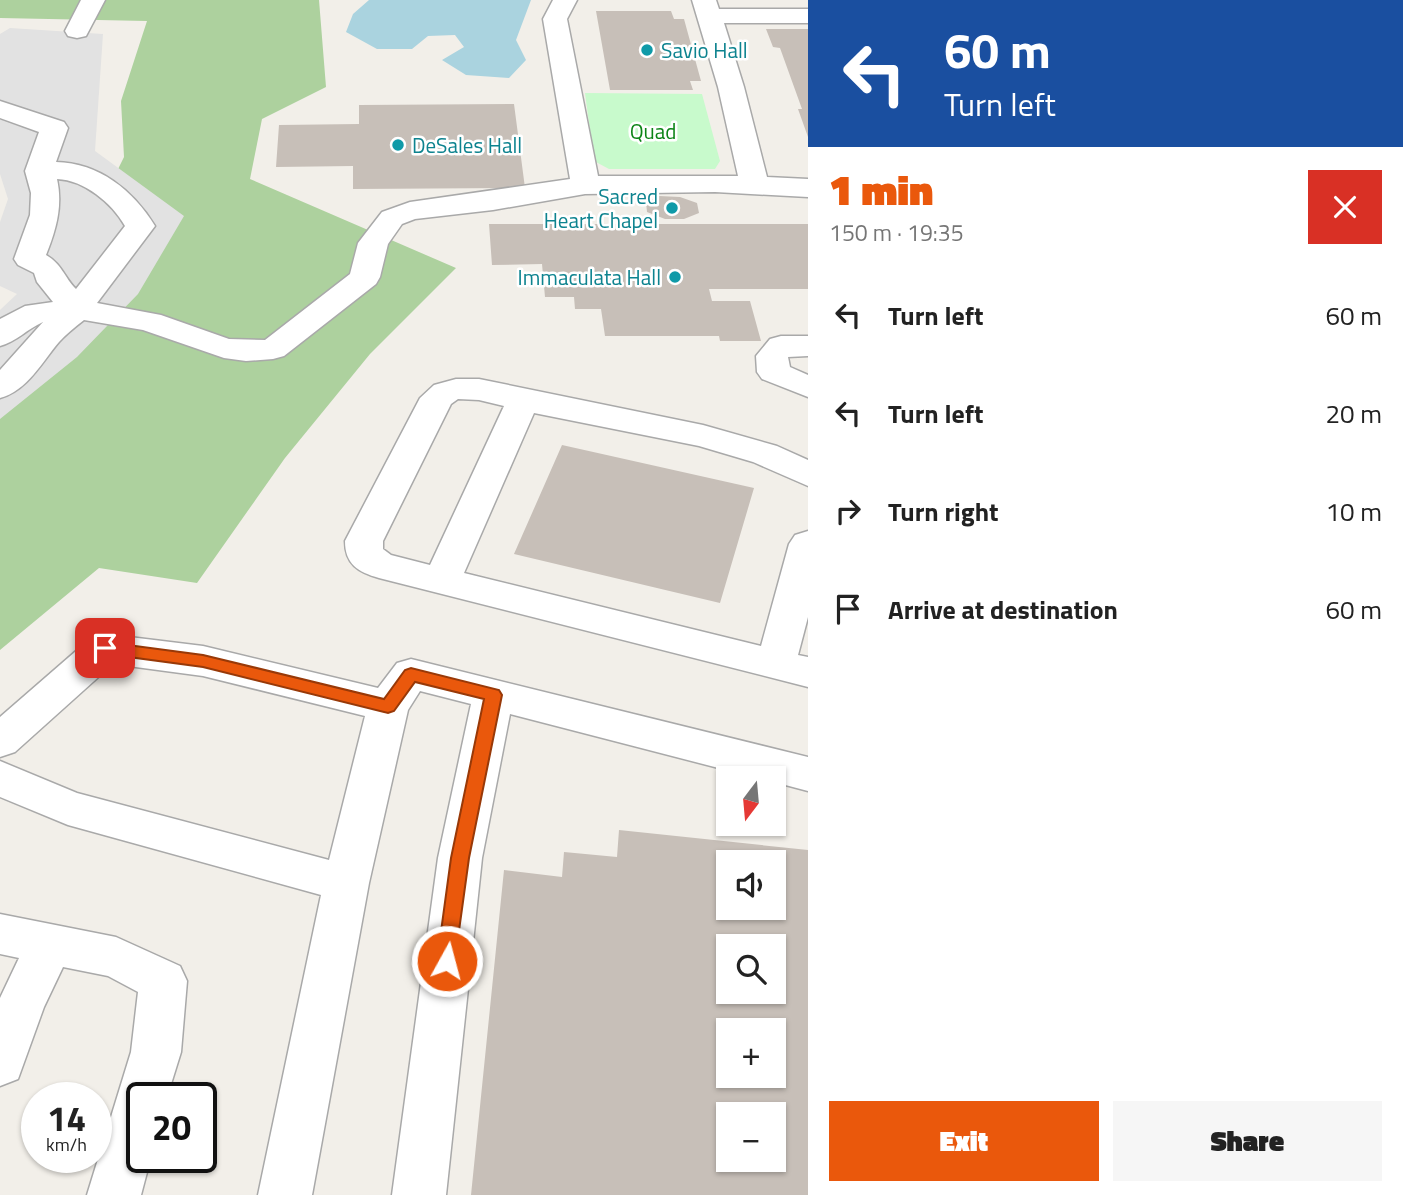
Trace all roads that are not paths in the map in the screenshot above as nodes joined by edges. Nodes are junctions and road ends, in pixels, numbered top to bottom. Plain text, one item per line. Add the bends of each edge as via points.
1 (93, 0) edge
2 (565, 0) edge
3 (707, 8) edge
4 (808, 16) edge
5 (77, 32) dead end
6 (0, 109) edge
7 (39, 171) junction
8 (754, 184) junction
9 (585, 185) junction
10 (808, 188) edge
11 (77, 309) junction
12 (0, 336) edge
13 (808, 346) edge
14 (808, 387) edge
15 (0, 388) edge
16 (523, 400) junction
17 (808, 474) edge
18 (808, 544) edge
19 (442, 581) junction
20 (792, 668) edge
21 (494, 695) junction
22 (388, 706) junction
23 (0, 741) edge
24 (808, 774) edge
25 (0, 778) edge
26 (346, 883) junction
27 (0, 934) edge
28 (50, 943) junction
29 (0, 1063) edge
30 (147, 1082) edge
31 (126, 1153) edge
32 (114, 1195) edge
33 (285, 1195) edge
34 (419, 1195) edge

1 - 5 lane
2 - 9 lane via 555,19
3 - 4 lane
3 - 8 lane
6 - 7 lane via 54,128
7 - 11 lane via 47,202 29,259 47,268 52,282
7 - 11 lane via 70,171 99,184 132,209 140,226
8 - 9 lane
8 - 10 lane
9 - 11 lane via 410,211 392,218 373,243 365,276 273,349 224,348 150,322
11 - 12 lane via 36,313
11 - 15 lane
13 - 14 lane via 781,346 772,356 774,372
16 - 17 lane via 703,436 765,454
16 - 19 lane
16 - 19 lane via 464,388 445,391 437,398 364,541 364,555 379,565
18 - 20 lane
19 - 20 lane
21 - 22 lane via 411,674
21 - 24 lane
21 - 34 lane via 460,858
22 - 23 lane via 203,661 105,648
22 - 26 lane
25 - 26 lane via 68,808
26 - 33 lane
27 - 28 lane
28 - 29 lane
28 - 30 lane via 116,957 163,981 156,1052
31 - 32 lane

